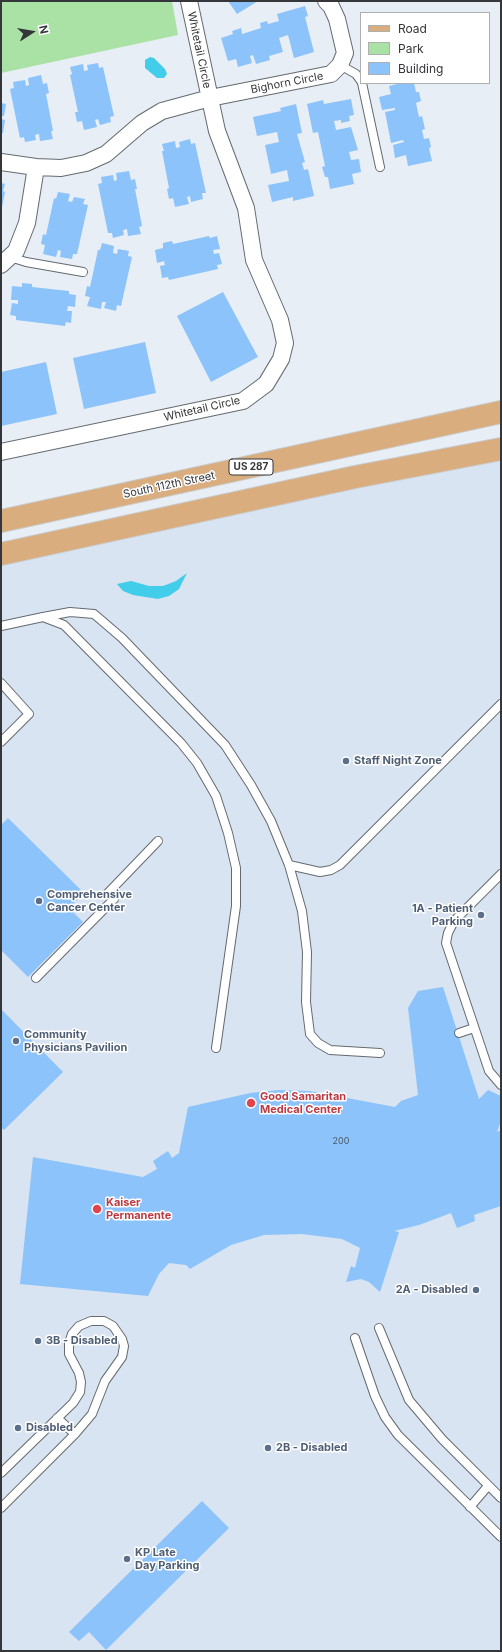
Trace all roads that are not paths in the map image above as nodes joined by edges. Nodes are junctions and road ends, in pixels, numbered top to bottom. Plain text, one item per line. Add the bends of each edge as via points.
1 (189, 1) edge
2 (326, 1) edge
3 (340, 65) junction
4 (360, 79) edge
5 (362, 84) edge
6 (210, 98) junction
7 (1, 162) edge
8 (36, 167) junction
9 (380, 167) dead end
10 (6, 261) edge
11 (83, 272) dead end
12 (501, 412) edge
13 (501, 449) edge
14 (1, 452) edge
15 (1, 522) edge
16 (1, 554) edge
17 (43, 617) junction
18 (1, 626) edge
19 (1, 683) edge
20 (501, 704) edge
21 (1, 742) edge
22 (158, 841) dead end
23 (289, 865) junction
24 (501, 874) edge
25 (36, 978) dead end
26 (474, 1028) junction
27 (459, 1033) dead end
28 (216, 1048) dead end
29 (380, 1053) dead end
30 (501, 1085) edge
31 (379, 1328) dead end
32 (355, 1338) dead end
33 (57, 1418) junction
34 (75, 1434) junction
35 (1, 1473) edge
36 (488, 1486) junction
37 (501, 1498) edge
38 (470, 1507) junction
39 (1, 1508) edge
40 (501, 1537) edge

1 - 6 street, Whitetail Circle
2 - 3 street via 337,19 343,39 345,53
3 - 4 lane via 356,74
3 - 6 street, Bighorn Circle via 325,76
5 - 9 lane
6 - 8 street, Whitetail Circle via 162,110 142,122 106,154 86,163 61,168
6 - 14 street, Whitetail Circle via 218,131 246,208 256,266 280,320 285,343 281,359 266,384 244,401
7 - 8 street, Whitetail Circle
8 - 10 street via 27,223 16,251
10 - 11 lane
12 - 15 main road, South 112th Street / US 287
13 - 16 main road via 355,477
17 - 18 lane
17 - 23 lane via 70,612 94,614 122,638 226,745 271,821
17 - 28 lane via 64,625 170,732 197,763 216,796 236,868 236,906
19 - 21 lane via 29,714
20 - 23 lane via 340,865 320,872
22 - 25 lane via 108,893 114,899
23 - 29 lane via 302,911 307,952 306,1002 310,1034 318,1043 330,1050
24 - 26 lane via 454,921 446,943
26 - 27 lane
26 - 30 lane via 489,1071
31 - 36 lane via 409,1400 442,1439
32 - 38 lane via 384,1417 398,1435
33 - 34 lane
33 - 34 lane via 73,1403 80,1392 79,1373 69,1354 72,1334 80,1326 91,1321 108,1323 122,1339 122,1357 105,1382 92,1414
33 - 35 lane
34 - 39 lane
36 - 37 lane
36 - 38 lane
38 - 40 lane

